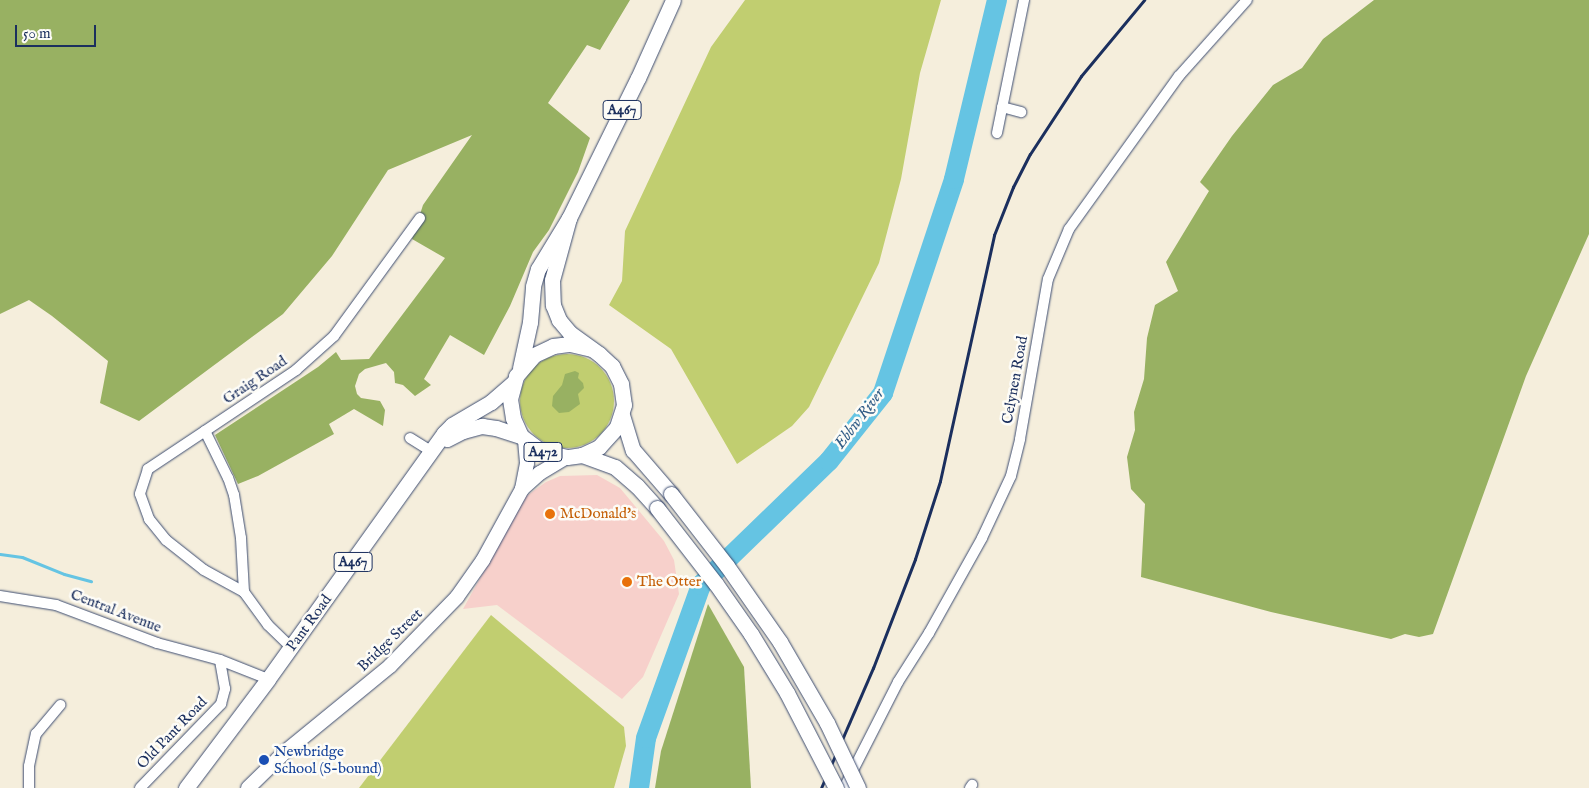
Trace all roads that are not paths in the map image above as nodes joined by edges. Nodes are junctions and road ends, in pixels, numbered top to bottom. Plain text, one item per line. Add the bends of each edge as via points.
1 (673, 0) edge
2 (1024, 0) edge
3 (1247, 0) edge
4 (1002, 107) junction
5 (1021, 112) dead end
6 (997, 133) dead end
7 (420, 218) dead end
8 (569, 218) junction
9 (590, 349) junction
10 (516, 376) junction
11 (622, 415) junction
12 (205, 432) junction
13 (410, 438) dead end
14 (523, 438) junction
15 (434, 448) junction
16 (574, 456) junction
17 (522, 489) junction
18 (244, 592) junction
19 (0, 596) edge
20 (291, 647) junction
21 (220, 660) junction
22 (268, 679) junction
23 (60, 705) dead end
24 (29, 788) edge
25 (140, 788) edge
26 (186, 788) edge
27 (248, 788) edge
28 (836, 788) edge
29 (844, 788) edge
30 (858, 788) edge

1 - 8 main road, A467
2 - 4 street
3 - 29 street, Celynen Road via 1180,76 1069,229 1048,279 1011,476 982,538 898,682
4 - 5 street
4 - 6 street
7 - 12 street, Graig Road via 334,336 296,370
8 - 9 main road, A467 via 552,280 553,305 564,327
8 - 10 main road, A467 via 536,274 530,322
9 - 10 main road, A472 via 570,344 553,346 534,355
9 - 11 main road, A472 via 618,374 624,394
10 - 14 main road, A472 via 511,408
10 - 15 main road, Pant Road / A467 via 484,407 448,429
11 - 16 main road, A472 via 605,442
11 - 30 main road, A472, bridge via 634,450 722,559 780,642 827,724
12 - 18 street via 234,495 241,538
12 - 18 street, Graig Road via 148,469 140,494 149,518 166,540 204,570
13 - 15 street
14 - 15 main road, Pant Road / A467 via 482,426 463,431
14 - 16 main road, A472 via 541,451
14 - 17 street, Bridge Street via 526,463
15 - 20 main road, Pant Road / A467
16 - 17 street, Bridge Street via 540,474
16 - 28 main road, A472, bridge via 615,467 638,486 711,576 787,693
17 - 27 street, Bridge Street via 483,560 457,597 390,666 288,749
18 - 20 street via 268,626
19 - 21 street, Central Avenue via 56,605 157,644
20 - 22 main road, Pant Road / A467
21 - 22 street
21 - 25 street, Old Pant Road via 225,689 221,704
22 - 26 main road, A467
23 - 24 street via 36,734 29,766

